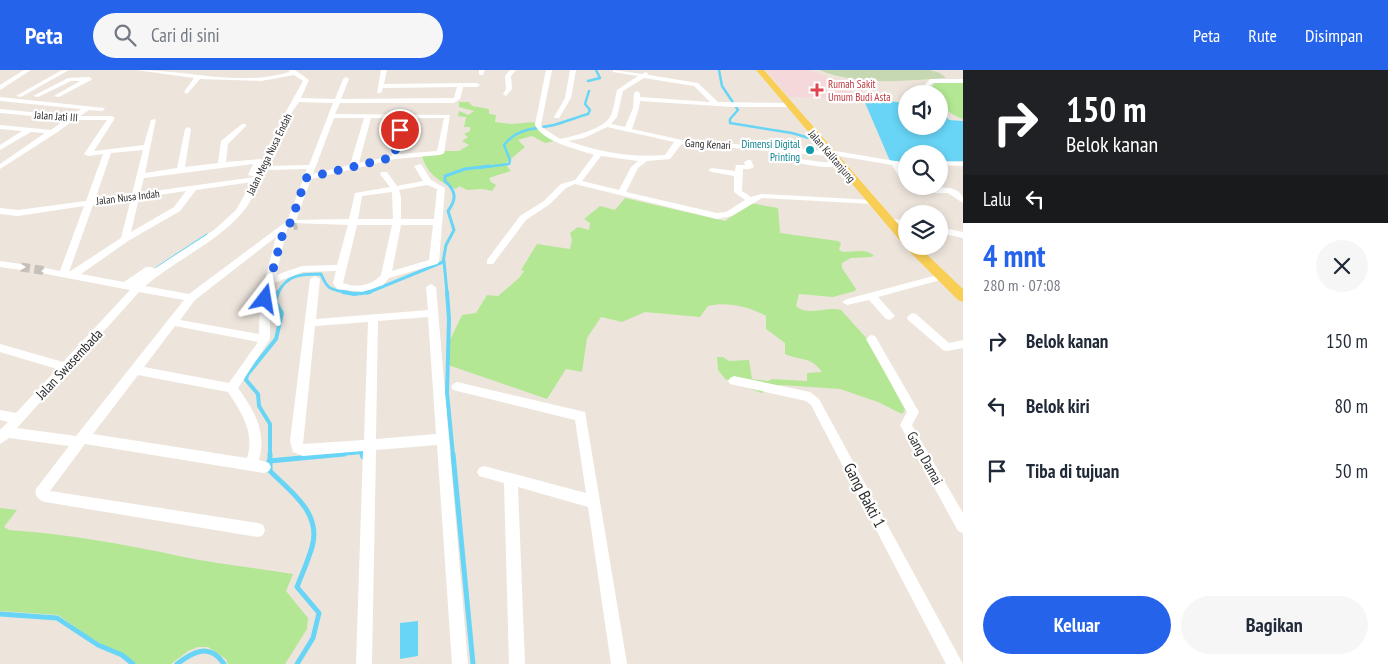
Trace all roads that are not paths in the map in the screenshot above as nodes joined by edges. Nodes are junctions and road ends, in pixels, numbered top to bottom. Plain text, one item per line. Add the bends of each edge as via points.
1 (28, 70) edge
2 (66, 70) edge
3 (139, 70) edge
4 (193, 70) edge
5 (384, 70) edge
6 (393, 70) edge
7 (513, 70) edge
8 (549, 70) edge
9 (568, 70) edge
10 (573, 70) edge
11 (660, 70) edge
12 (760, 70) edge
13 (154, 71) edge
14 (615, 71) edge
15 (292, 72) edge
16 (644, 75) junction
17 (187, 76) junction
18 (198, 77) junction
19 (49, 79) junction
20 (346, 79) dead end
21 (65, 81) junction
22 (963, 81) edge
23 (78, 84) junction
24 (928, 85) edge
25 (380, 86) junction
26 (460, 86) junction
27 (477, 86) dead end
28 (0, 88) edge
29 (28, 91) junction
30 (187, 92) dead end
31 (43, 93) junction
32 (506, 94) dead end
33 (19, 96) dead end
34 (36, 96) dead end
35 (57, 96) dead end
36 (0, 99) edge
37 (296, 100) junction
38 (337, 100) junction
39 (377, 100) junction
40 (715, 103) junction
41 (789, 105) junction
42 (87, 108) junction
43 (102, 109) dead end
44 (0, 111) edge
45 (331, 116) junction
46 (368, 116) junction
47 (403, 116) junction
48 (557, 116) dead end
49 (74, 118) junction
50 (154, 120) dead end
51 (606, 124) junction
52 (244, 125) dead end
53 (1, 128) edge
54 (188, 129) dead end
55 (29, 130) junction
56 (628, 130) junction
57 (54, 132) junction
58 (559, 141) junction
59 (682, 142) junction
60 (147, 147) junction
61 (0, 148) edge
62 (108, 152) junction
63 (830, 153) junction
64 (599, 154) junction
65 (762, 155) dead end
66 (394, 157) junction
67 (645, 159) junction
68 (748, 162) dead end
69 (895, 163) junction
70 (898, 163) edge
71 (948, 163) edge
72 (840, 164) junction
73 (963, 164) edge
74 (222, 165) junction
75 (0, 166) edge
76 (354, 166) junction
77 (418, 166) dead end
78 (263, 168) junction
79 (898, 168) edge
80 (181, 170) junction
81 (712, 170) dead end
82 (308, 173) junction
83 (384, 174) dead end
84 (738, 174) junction
85 (140, 176) junction
86 (253, 180) junction
87 (428, 182) junction
88 (578, 182) junction
89 (193, 188) junction
90 (394, 189) junction
91 (948, 191) edge
92 (621, 193) junction
93 (135, 196) junction
94 (749, 199) junction
95 (963, 201) edge
96 (90, 202) junction
97 (873, 202) junction
98 (0, 211) edge
99 (353, 222) junction
100 (396, 222) junction
101 (439, 222) junction
102 (890, 222) junction
103 (898, 222) edge
104 (293, 224) junction
105 (898, 231) edge
106 (948, 232) edge
107 (963, 235) edge
108 (124, 239) junction
109 (921, 255) edge
110 (490, 262) dead end
111 (0, 264) edge
112 (21, 267) tunnel mouth
113 (341, 268) junction
114 (46, 271) tunnel mouth
115 (69, 274) junction
116 (386, 276) junction
117 (315, 279) dead end
118 (270, 281) junction
119 (951, 283) edge
120 (131, 287) junction
121 (431, 287) dead end
122 (871, 296) junction
123 (963, 297) edge
124 (191, 298) junction
125 (847, 302) dead end
126 (433, 313) junction
127 (890, 316) dead end
128 (912, 317) dead end
129 (373, 318) junction
130 (172, 322) junction
131 (310, 322) junction
132 (265, 338) junction
133 (871, 339) dead end
134 (963, 344) edge
135 (0, 348) edge
136 (66, 367) junction
137 (135, 370) junction
138 (734, 381) dead end
139 (457, 387) dead end
140 (232, 388) junction
141 (0, 414) edge
142 (18, 419) junction
143 (3, 435) edge
144 (443, 439) junction
145 (81, 440) junction
146 (370, 445) junction
147 (484, 472) dead end
148 (510, 479) junction
149 (594, 502) junction
150 (963, 526) edge
151 (258, 530) dead end
152 (364, 664) edge
153 (460, 664) edge
154 (517, 664) edge
155 (619, 664) edge
156 (955, 664) edge

1 - 28 street
2 - 19 street
3 - 13 street
4 - 17 street
5 - 6 street
5 - 25 street
7 - 32 street via 508,76
8 - 58 street, Gang Kenari via 539,127
9 - 10 street
10 - 48 street via 568,98
11 - 16 street
12 - 41 main road, Jalan Kalitanjung
13 - 17 street
14 - 16 street
15 - 18 street via 273,79
15 - 37 street, Jalan Mega Nusa Endah via 306,80
16 - 40 street via 697,85
16 - 51 street via 620,90 614,117
17 - 18 street
18 - 30 street
19 - 21 street
19 - 29 street
20 - 38 street
21 - 23 street
21 - 23 street via 88,79
21 - 31 street
22 - 24 street via 930,82
23 - 35 street
25 - 26 street
25 - 39 street
26 - 27 street
26 - 39 street via 456,100
29 - 31 street
29 - 33 street
31 - 34 street
36 - 42 street
37 - 38 street
37 - 78 street, Jalan Mega Nusa Endah
38 - 39 street
38 - 45 street
40 - 41 street
40 - 56 street via 637,96
41 - 63 main road, Jalan Kalitanjung
42 - 43 street
42 - 49 street
44 - 49 street, Jalan Jati III
45 - 46 street
45 - 82 street
46 - 47 street
46 - 76 street
47 - 66 street
47 - 66 street via 451,116 440,153
49 - 57 street
49 - 62 street, Jalan Jati III via 112,118 87,153
50 - 60 street
51 - 56 street
51 - 58 street via 581,136
52 - 74 street via 224,143
53 - 55 street
54 - 80 street
55 - 57 street
55 - 61 street
56 - 59 street
57 - 75 street
58 - 64 street, Gang Kenari
59 - 63 street, Gang Kenari
59 - 67 street, Gang Kenari via 666,157
60 - 62 street
60 - 85 street
62 - 96 street
63 - 69 street, Gang Kenari
63 - 72 main road, Jalan Kalitanjung
64 - 67 street, Gang Kenari
64 - 88 street
65 - 72 street
66 - 76 street
67 - 92 street via 635,167
68 - 84 street via 750,167 739,167
69 - 70 street, Gang Kenari
69 - 79 street
71 - 73 street
72 - 97 main road, Jalan Kalitanjung
74 - 80 street
74 - 86 street via 258,161
76 - 82 street
77 - 87 street
78 - 82 street
78 - 86 street, Jalan Mega Nusa Endah
80 - 85 street
81 - 84 street
82 - 104 street
83 - 90 street
84 - 94 street via 738,192
85 - 93 street
86 - 89 street, Jalan Nusa Indah
86 - 120 street, Jalan Mega Nusa Endah via 222,220 166,256
87 - 90 street
87 - 101 street via 441,188
88 - 92 street
88 - 110 street via 564,185 550,200 526,215
89 - 93 street, Jalan Nusa Indah
89 - 108 street via 177,209
90 - 99 street via 358,195
90 - 100 street via 398,196
91 - 95 street
92 - 94 street via 717,216 736,210
93 - 96 street, Jalan Nusa Indah
93 - 108 street
94 - 97 street via 761,196
96 - 98 street, Jalan Nusa Indah via 18,213
96 - 115 street
97 - 102 main road, Jalan Kalitanjung
99 - 100 street
99 - 104 street
99 - 113 street
100 - 101 street
100 - 116 street
101 - 116 street via 434,262
102 - 103 street
102 - 105 main road, Jalan Kalitanjung
104 - 118 street
104 - 124 street
106 - 107 street
108 - 115 street
109 - 119 main road
111 - 112 street
113 - 116 street via 338,283 346,289 374,286
113 - 118 street via 302,269
114 - 115 street
115 - 120 street
117 - 131 street
118 - 132 street via 264,315
119 - 122 street
119 - 123 main road
120 - 124 street
120 - 136 street, Jalan Swasembada
121 - 126 street
122 - 125 street
122 - 127 street
124 - 130 street
126 - 129 street
126 - 144 street
128 - 134 street via 947,348
129 - 131 street
129 - 146 street
130 - 132 street
130 - 137 street
131 - 146 street via 297,448
132 - 140 street
133 - 150 street, Gang Damai via 912,412 906,425
135 - 136 street
136 - 142 street, Jalan Swasembada
137 - 140 street
137 - 145 street
138 - 156 street, Gang Bakti 1 via 810,396 815,402
139 - 149 street via 581,416
140 - 145 street via 252,418 258,466
141 - 142 street
142 - 143 street, Jalan Swasembada
143 - 145 street
144 - 146 street
144 - 153 street
145 - 151 street via 43,488 45,496
146 - 152 street
147 - 148 street
148 - 149 street
148 - 154 street
149 - 155 street

